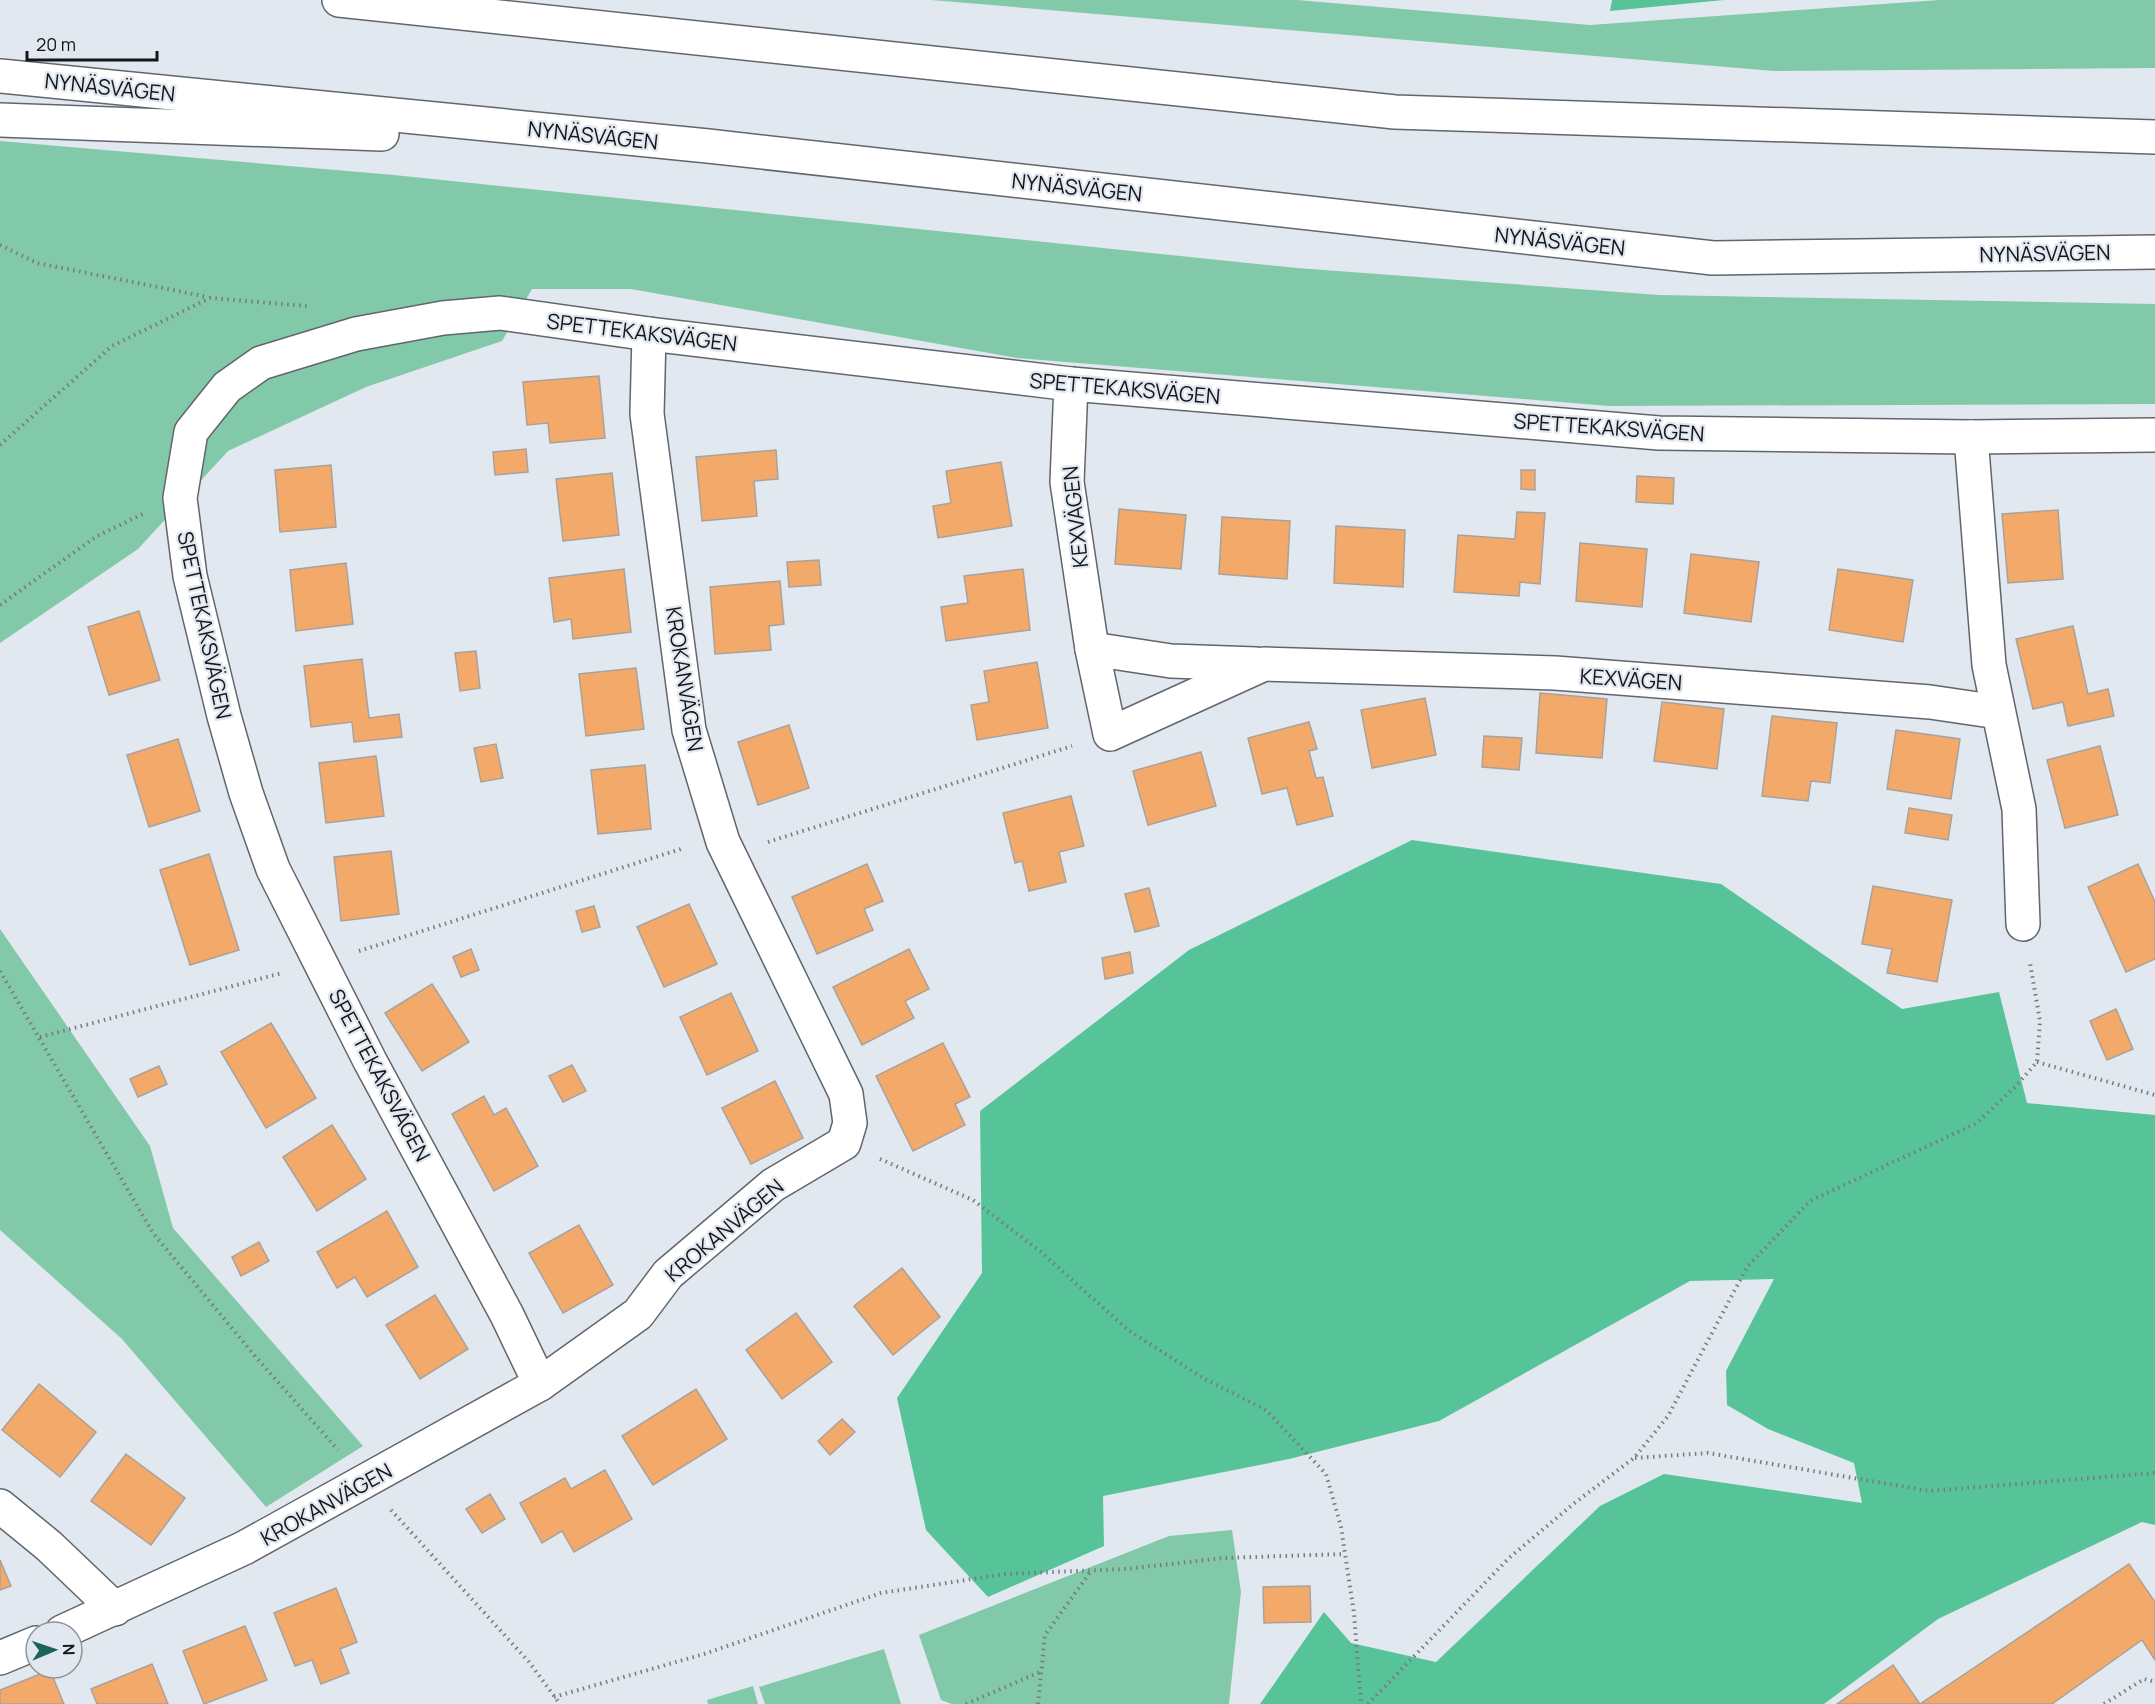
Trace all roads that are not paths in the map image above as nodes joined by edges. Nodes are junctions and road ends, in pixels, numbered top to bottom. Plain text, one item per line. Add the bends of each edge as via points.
1 (339, 0) edge
2 (353, 0) edge
3 (385, 5) junction
4 (0, 76) edge
5 (0, 120) edge
6 (2155, 137) edge
7 (708, 146) junction
8 (2155, 252) edge
9 (649, 334) junction
10 (1071, 384) junction
11 (2155, 435) edge
12 (1971, 437) junction
13 (1092, 649) junction
14 (1264, 664) junction
15 (1998, 712) junction
16 (2023, 924) road end
17 (540, 1384) junction
18 (0, 1506) edge
19 (115, 1609) junction
20 (84, 1622) edge
21 (24, 1648) edge
22 (0, 1658) edge

1 - 3 main road
2 - 3 main road
3 - 6 main road via 1395,112
4 - 7 main road, NYNÄSVÄGEN
5 - 7 main road
7 - 8 main road, NYNÄSVÄGEN via 1713,258
9 - 10 main road, SPETTEKAKSVÄGEN
9 - 17 main road, KROKANVÄGEN via 647,414 689,730 723,842 846,1094 850,1123 844,1143 773,1185 668,1274 638,1314
9 - 17 main road, SPETTEKAKSVÄGEN via 500,313 443,318 356,334 261,363 227,387 191,432 180,498 190,576 246,793 273,868
10 - 12 main road, SPETTEKAKSVÄGEN via 1659,433
10 - 13 main road, KEXVÄGEN via 1067,482
11 - 12 main road, SPETTEKAKSVÄGEN
12 - 15 main road via 1989,665
13 - 14 main road, KEXVÄGEN via 1171,661
13 - 14 main road, KEXVÄGEN via 1110,734
14 - 15 main road, KEXVÄGEN via 1555,674 1930,702
15 - 16 main road via 2019,809
17 - 19 main road, KROKANVÄGEN via 244,1548
18 - 19 main road
19 - 20 main road, KROKANVÄGEN
21 - 22 main road

